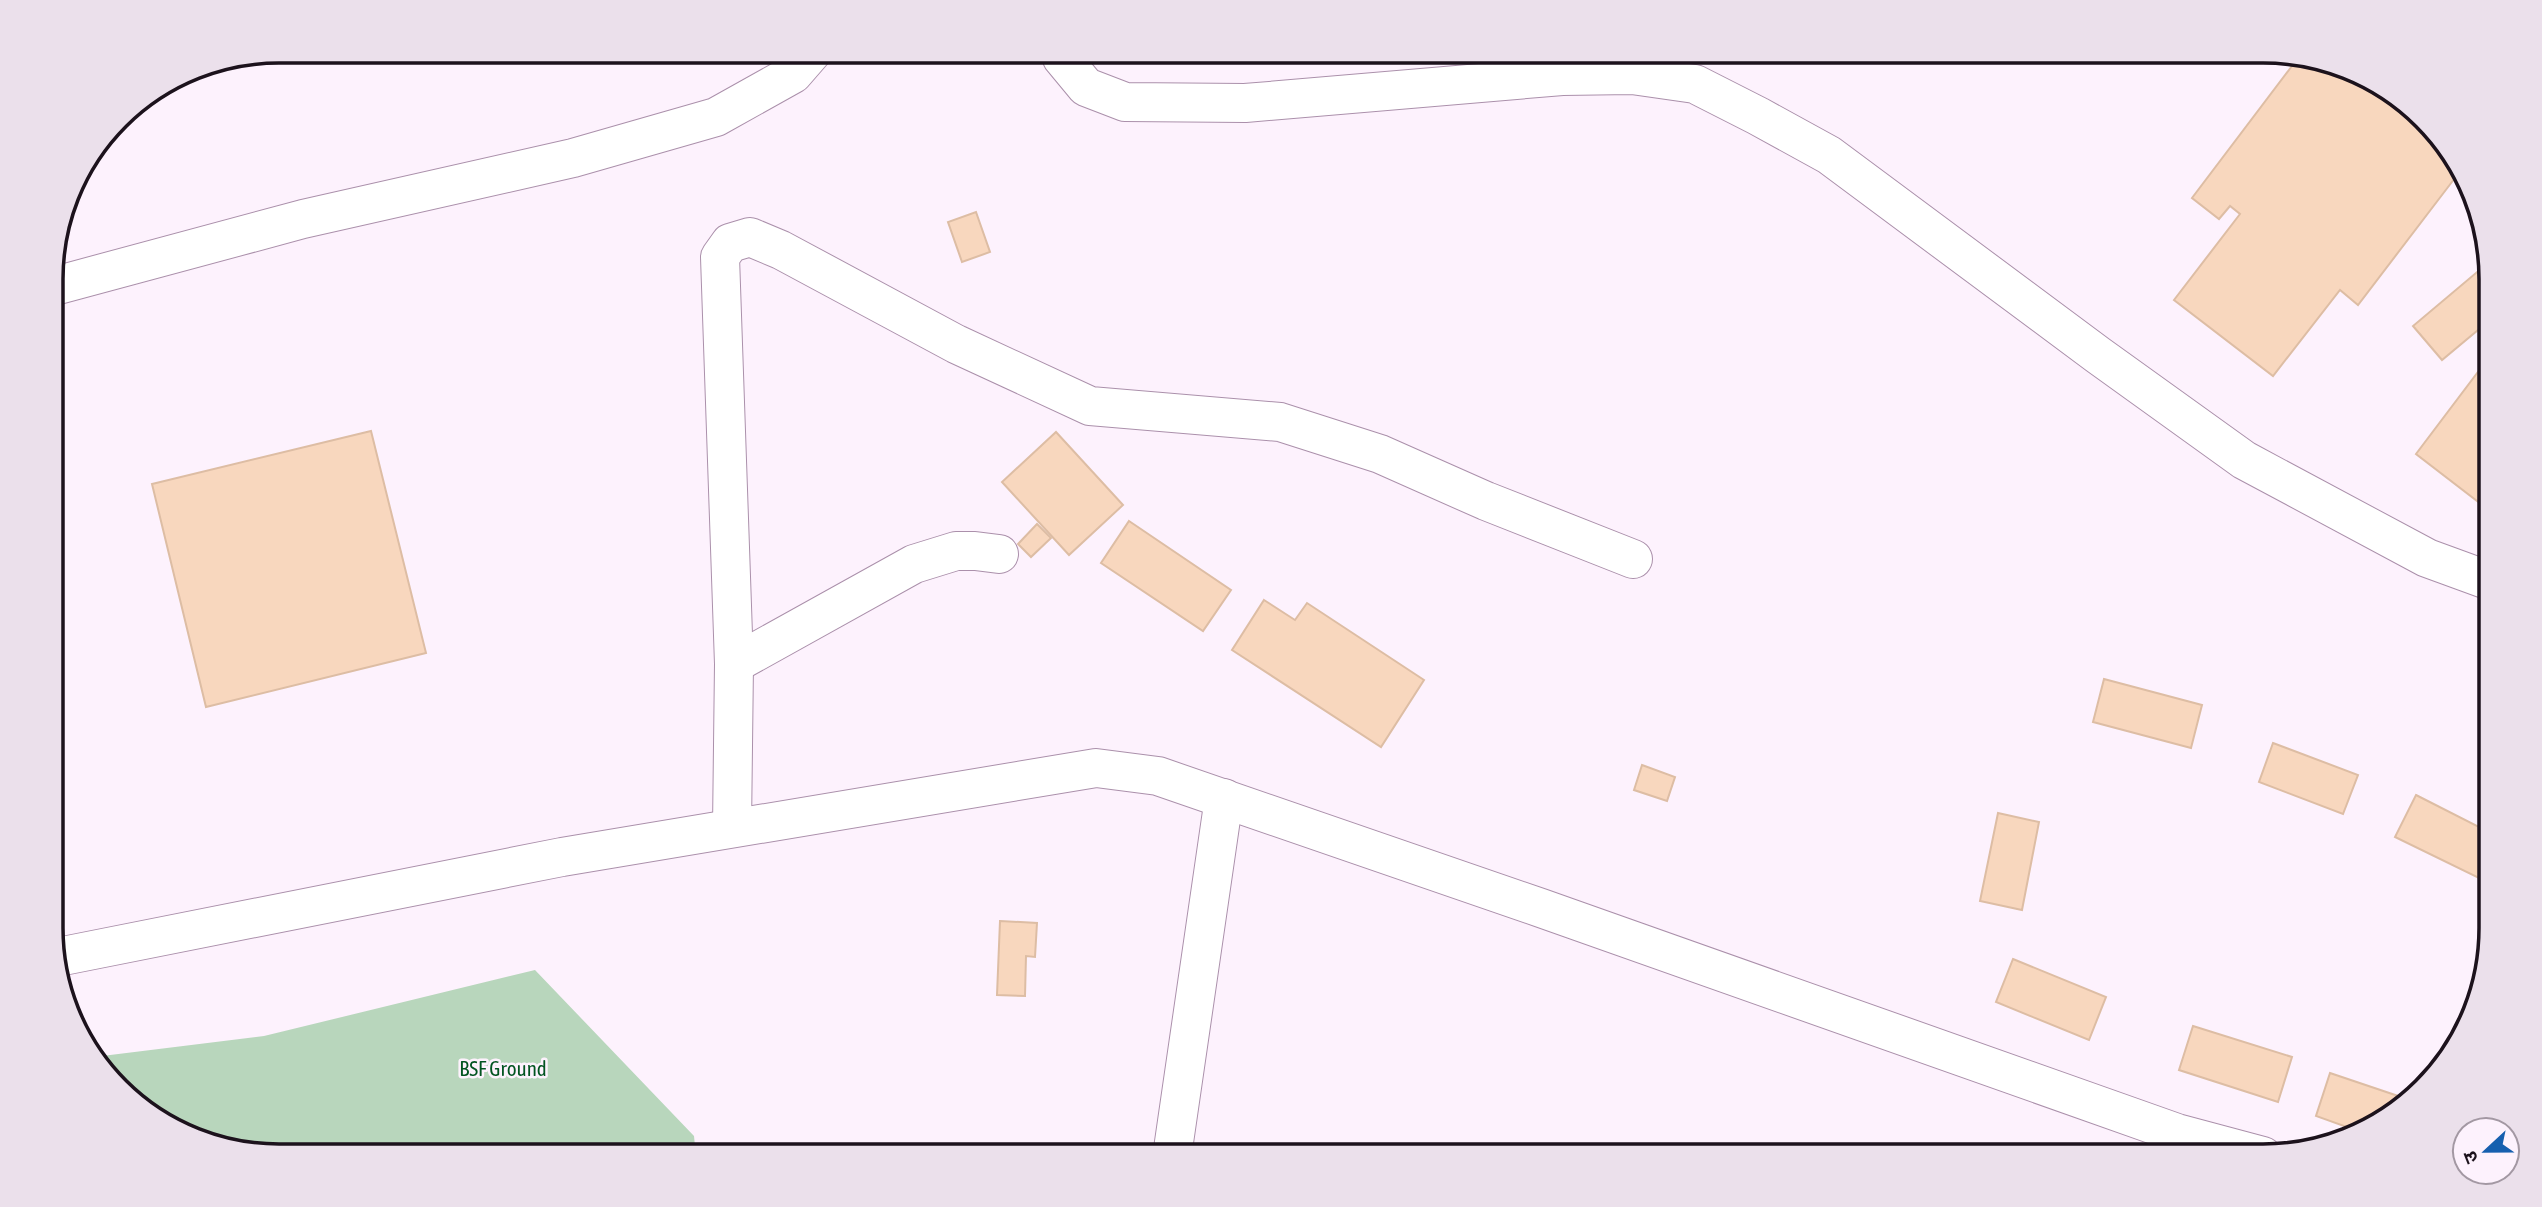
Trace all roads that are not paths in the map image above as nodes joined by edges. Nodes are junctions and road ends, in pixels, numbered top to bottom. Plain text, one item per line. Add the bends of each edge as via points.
1 (803, 63) edge
2 (1066, 63) edge
3 (63, 284) edge
4 (999, 554) dead end
5 (1633, 559) dead end
6 (2479, 577) edge
7 (734, 664) junction
8 (1224, 798) junction
9 (732, 828) junction
10 (65, 956) edge
11 (1174, 1144) edge
12 (2218, 1144) edge

1 - 3 lane via 793,74 716,117 573,158 303,219
2 - 6 lane via 1086,87 1125,102 1245,103 1562,76 1632,75 1695,84 1829,155 2244,460 2427,558
4 - 7 lane via 956,551 914,564
5 - 7 lane via 1380,454 1280,422 1090,406 956,344 750,237 730,243 720,257
7 - 9 lane
8 - 9 lane via 1158,776 1096,768
8 - 11 lane
8 - 12 lane
9 - 10 lane

